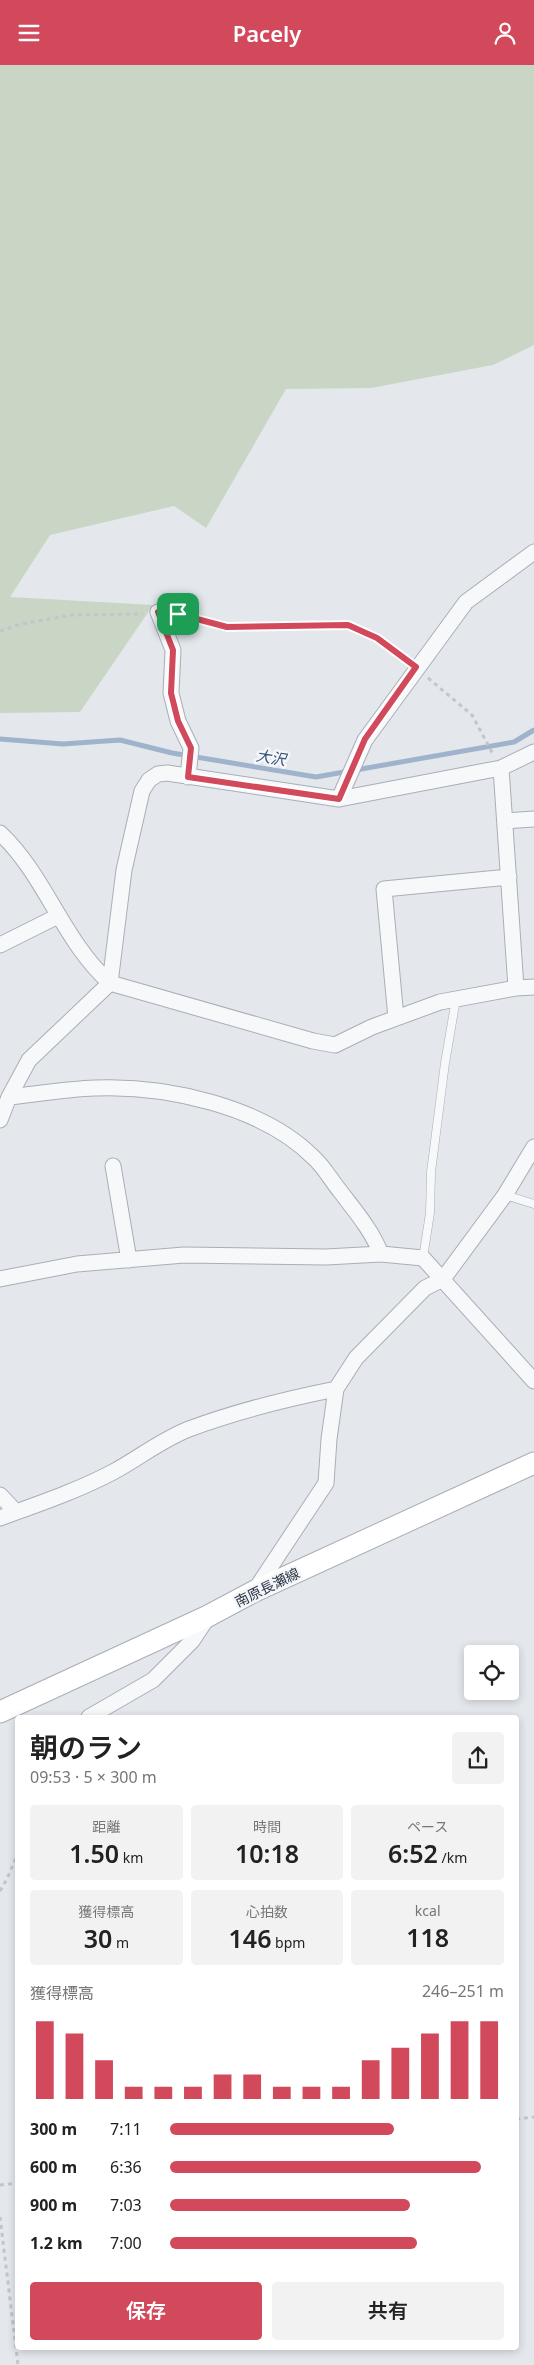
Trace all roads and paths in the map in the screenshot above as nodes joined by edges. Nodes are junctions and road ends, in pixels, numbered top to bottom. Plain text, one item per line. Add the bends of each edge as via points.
1 (534, 552) edge
2 (158, 612) junction
3 (0, 631) edge
4 (416, 667) junction
5 (534, 752) edge
6 (501, 768) junction
7 (188, 777) junction
8 (339, 799) junction
9 (534, 819) edge
10 (505, 821) junction
11 (0, 833) edge
12 (509, 877) junction
13 (58, 916) junction
14 (0, 945) edge
15 (110, 983) junction
16 (534, 987) edge
17 (516, 988) junction
18 (456, 999) junction
19 (396, 1018) junction
20 (9, 1097) junction
21 (0, 1120) edge
22 (534, 1147) edge
23 (113, 1166) dead end
24 (505, 1195) junction
25 (534, 1204) edge
26 (381, 1254) junction
27 (423, 1258) junction
28 (129, 1260) junction
29 (0, 1279) edge
30 (443, 1279) junction
31 (534, 1381) edge
32 (336, 1389) junction
33 (534, 1463) edge
34 (0, 1495) edge
35 (16, 1512) junction
36 (0, 1518) edge
37 (255, 1591) junction
38 (208, 1616) junction
39 (0, 1712) edge
40 (92, 1715) edge
41 (15, 1861) edge
42 (0, 1891) edge
43 (534, 2117) edge
44 (519, 2119) edge
45 (15, 2183) edge
46 (0, 2185) edge
47 (0, 2217) edge
48 (15, 2340) edge
49 (16, 2350) edge
50 (18, 2365) edge

1 - 4 street via 466,602
2 - 3 path via 119,616 72,615
2 - 4 lane via 227,627 348,625 377,638
2 - 7 street via 173,650 171,693 175,712 191,748
4 - 6 path via 472,715
4 - 8 street via 365,739
5 - 6 street
6 - 8 street
6 - 10 street
7 - 8 street
7 - 15 street via 158,774 142,791 124,870
9 - 10 street
10 - 12 street
11 - 13 street via 15,847
12 - 17 street
12 - 19 street via 384,889
13 - 14 street
13 - 15 street via 99,973
15 - 19 street via 335,1045
15 - 20 street via 29,1060
16 - 17 street
17 - 18 street
18 - 19 street
18 - 27 lane via 430,1172 430,1213
20 - 21 street
20 - 26 street via 95,1088 144,1088 247,1114 282,1133 314,1157 373,1234
22 - 24 street
23 - 28 street
24 - 25 lane
24 - 30 street
26 - 27 street
26 - 28 street via 326,1257 184,1255
27 - 30 street
28 - 29 street via 77,1264
30 - 31 street
30 - 32 street via 425,1288 356,1359
32 - 35 street via 264,1404 189,1429 156,1444 114,1471
32 - 37 street via 326,1483
33 - 37 main road, 南原長瀬線
34 - 35 street
35 - 36 street
37 - 38 main road, 南原長瀬線
38 - 39 main road, 南原長瀬線
38 - 40 street via 192,1641 153,1680
41 - 42 path
43 - 44 path
45 - 46 path
47 - 48 path
49 - 50 path

